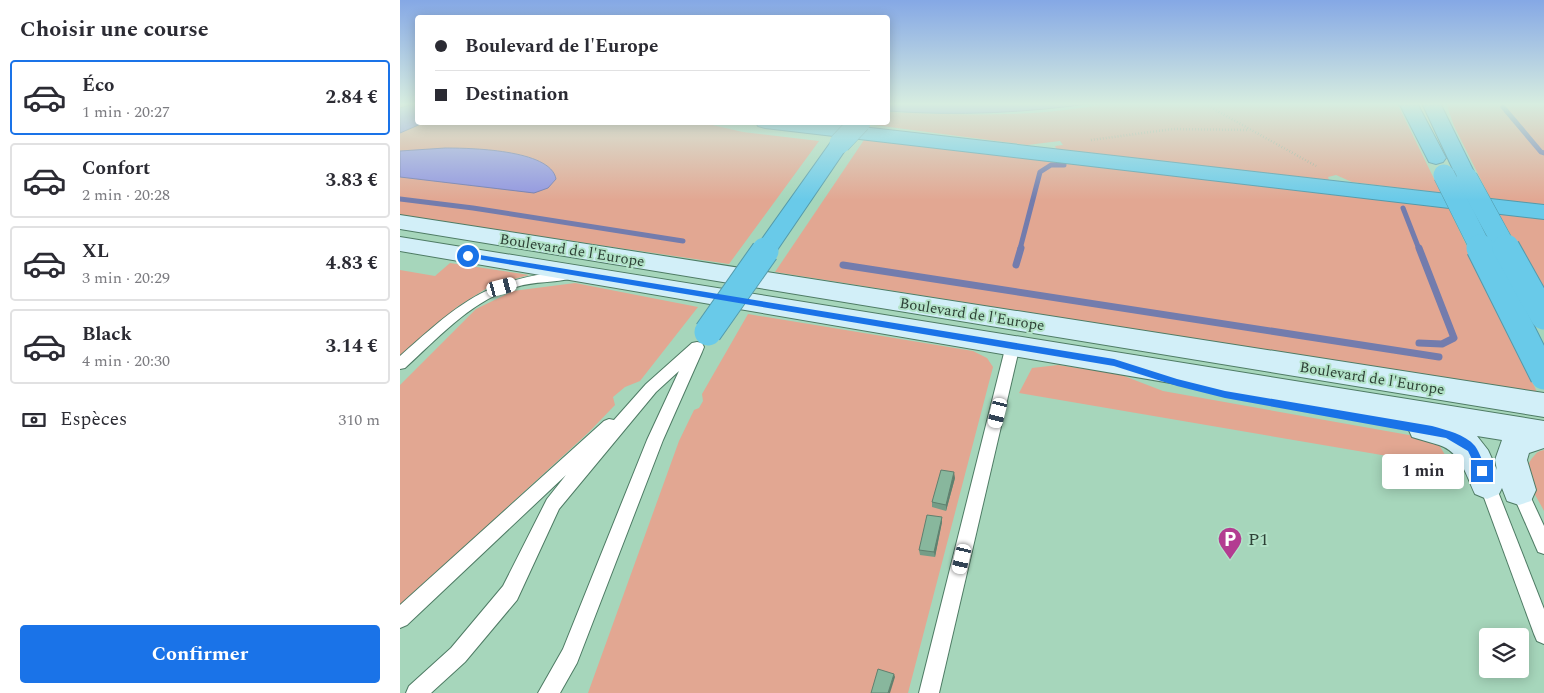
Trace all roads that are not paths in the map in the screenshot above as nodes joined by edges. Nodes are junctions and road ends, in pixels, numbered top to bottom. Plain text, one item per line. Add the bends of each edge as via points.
1 (843, 135) edge
2 (847, 135) edge
3 (882, 135) edge
4 (917, 135) edge
5 (1429, 135) edge
6 (1442, 135) edge
7 (840, 143) junction
8 (1046, 154) junction
9 (1456, 177) junction
10 (1544, 212) edge
11 (400, 222) edge
12 (400, 244) edge
13 (579, 274) junction
14 (1544, 316) edge
15 (703, 339) junction
16 (1013, 345) junction
17 (1114, 363) junction
18 (400, 364) edge
19 (1544, 376) edge
20 (651, 388) junction
21 (1544, 405) edge
22 (1544, 435) edge
23 (1487, 484) joint
24 (1519, 490) joint
25 (1544, 546) edge
26 (400, 618) edge
27 (1544, 634) edge
28 (416, 693) edge
29 (548, 693) edge
30 (929, 693) edge

1 - 7 highway
2 - 7 highway, bridge
3 - 8 highway
4 - 8 highway
5 - 9 highway
6 - 9 highway
7 - 15 highway, bridge
8 - 10 highway
9 - 14 highway, bridge
9 - 19 highway, bridge
11 - 21 main road, Boulevard de l'Europe
12 - 13 main road, Boulevard de l'Europe
13 - 16 main road, Boulevard de l'Europe
13 - 18 lane via 502,287 476,301
15 - 20 lane
15 - 29 lane via 655,440 570,656
16 - 17 main road, Boulevard de l'Europe
16 - 30 lane
17 - 22 main road, Boulevard de l'Europe
17 - 23 main road via 1225,394 1448,434 1471,449
20 - 26 lane
20 - 28 lane via 561,493 517,581 494,613 458,655
22 - 24 main road via 1530,437 1515,445 1511,460
23 - 27 lane
24 - 25 lane

